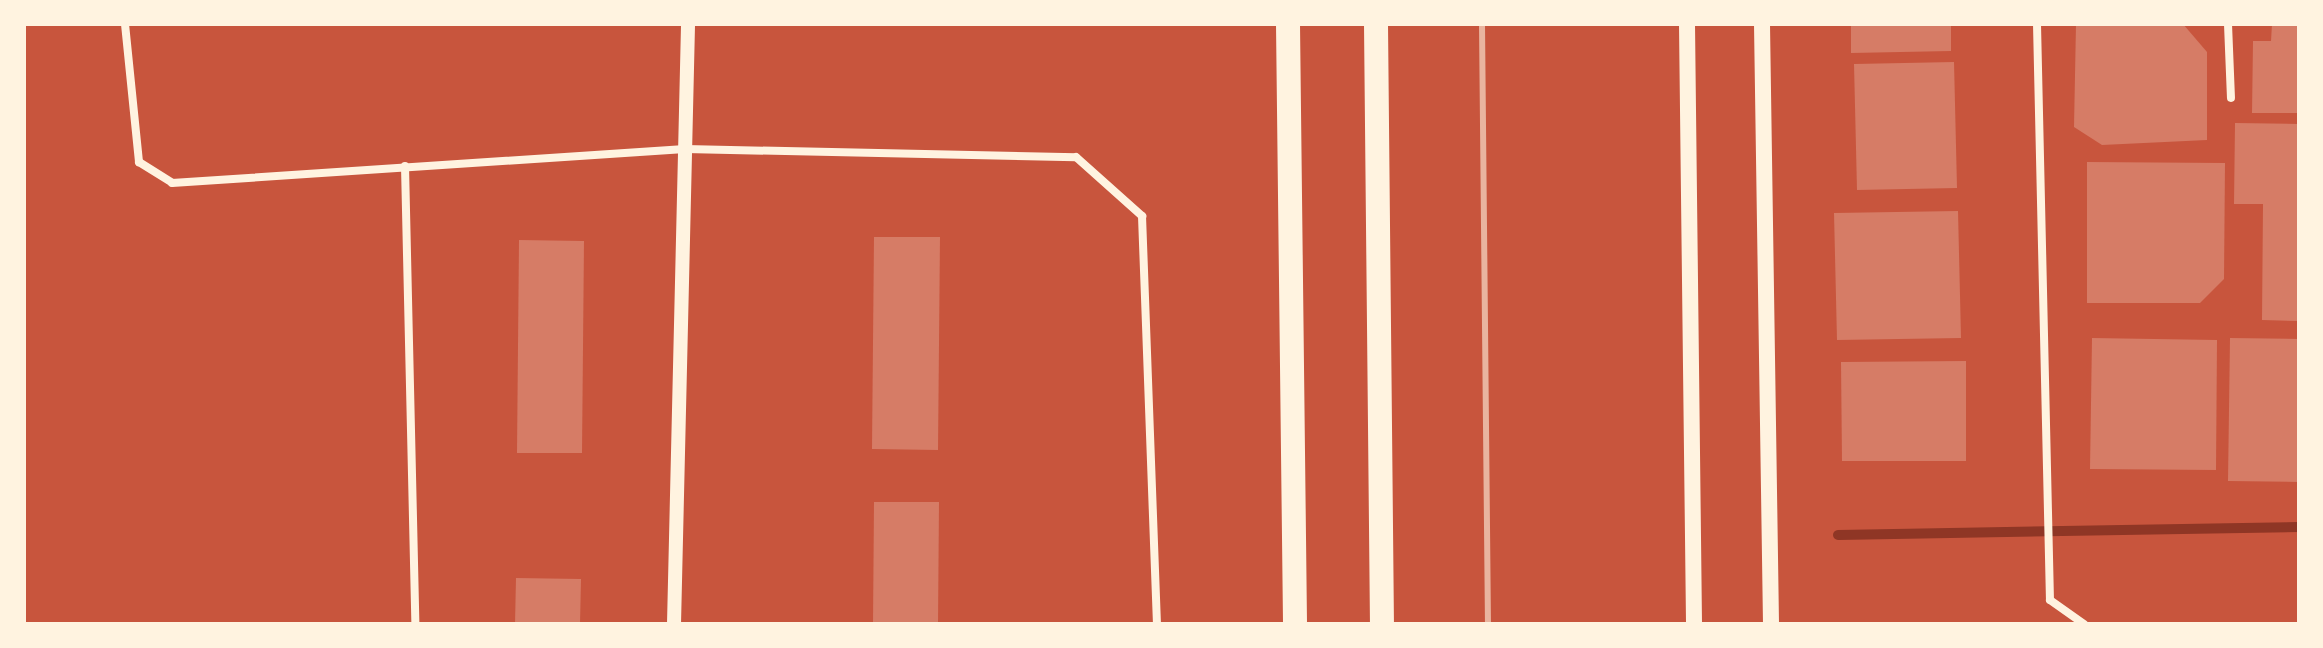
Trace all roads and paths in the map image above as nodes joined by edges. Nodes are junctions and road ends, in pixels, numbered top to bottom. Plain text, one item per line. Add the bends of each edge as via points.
1 (125, 24) edge
2 (688, 24) edge
3 (1288, 24) edge
4 (1376, 24) edge
5 (1687, 24) edge
6 (1762, 24) edge
7 (2037, 24) edge
8 (2228, 24) edge
9 (2231, 98) dead end
10 (685, 149) junction
11 (405, 166) junction
12 (415, 624) edge
13 (674, 624) edge
14 (1157, 624) edge
15 (1295, 624) edge
16 (1382, 624) edge
17 (1694, 624) edge
18 (1771, 624) edge
19 (2084, 624) edge

1 - 11 street via 139,162 172,183
2 - 10 street
3 - 15 highway
4 - 16 highway
5 - 17 main road
6 - 18 main road
7 - 19 street via 2050,600
8 - 9 street
10 - 11 street
10 - 13 street
10 - 14 street via 1076,157 1142,216
11 - 12 street

